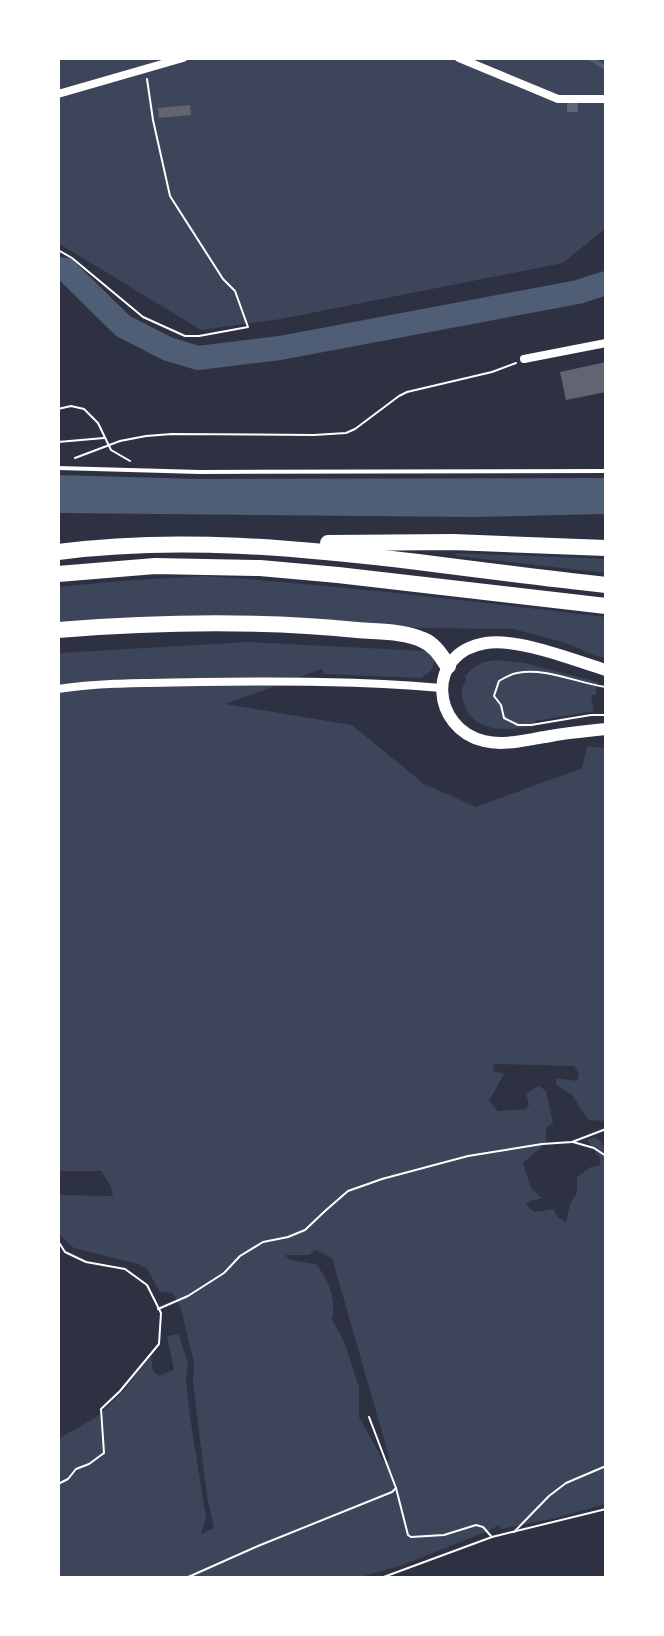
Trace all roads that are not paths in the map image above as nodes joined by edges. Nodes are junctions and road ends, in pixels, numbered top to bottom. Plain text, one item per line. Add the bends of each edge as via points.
1 (183, 58) edge
2 (459, 58) edge
3 (58, 94) edge
4 (606, 99) edge
5 (606, 343) edge
6 (524, 359) road end
7 (58, 468) edge
8 (606, 471) edge
9 (180, 545) junction
10 (606, 548) edge
11 (58, 552) edge
12 (58, 574) edge
13 (606, 585) edge
14 (606, 606) edge
15 (58, 630) edge
16 (448, 666) junction
17 (606, 670) edge
18 (441, 688) junction
19 (58, 689) edge
20 (606, 729) edge

1 - 3 street
2 - 4 street via 558,99
5 - 6 street
7 - 8 lane
9 - 10 highway via 453,542
9 - 11 highway
9 - 13 highway via 363,556
12 - 14 highway via 155,566 260,568
15 - 16 highway via 176,623 349,629 420,638
16 - 17 main road via 470,648 498,642
16 - 18 main road
18 - 19 street via 221,682
18 - 20 main road via 455,725 486,742

